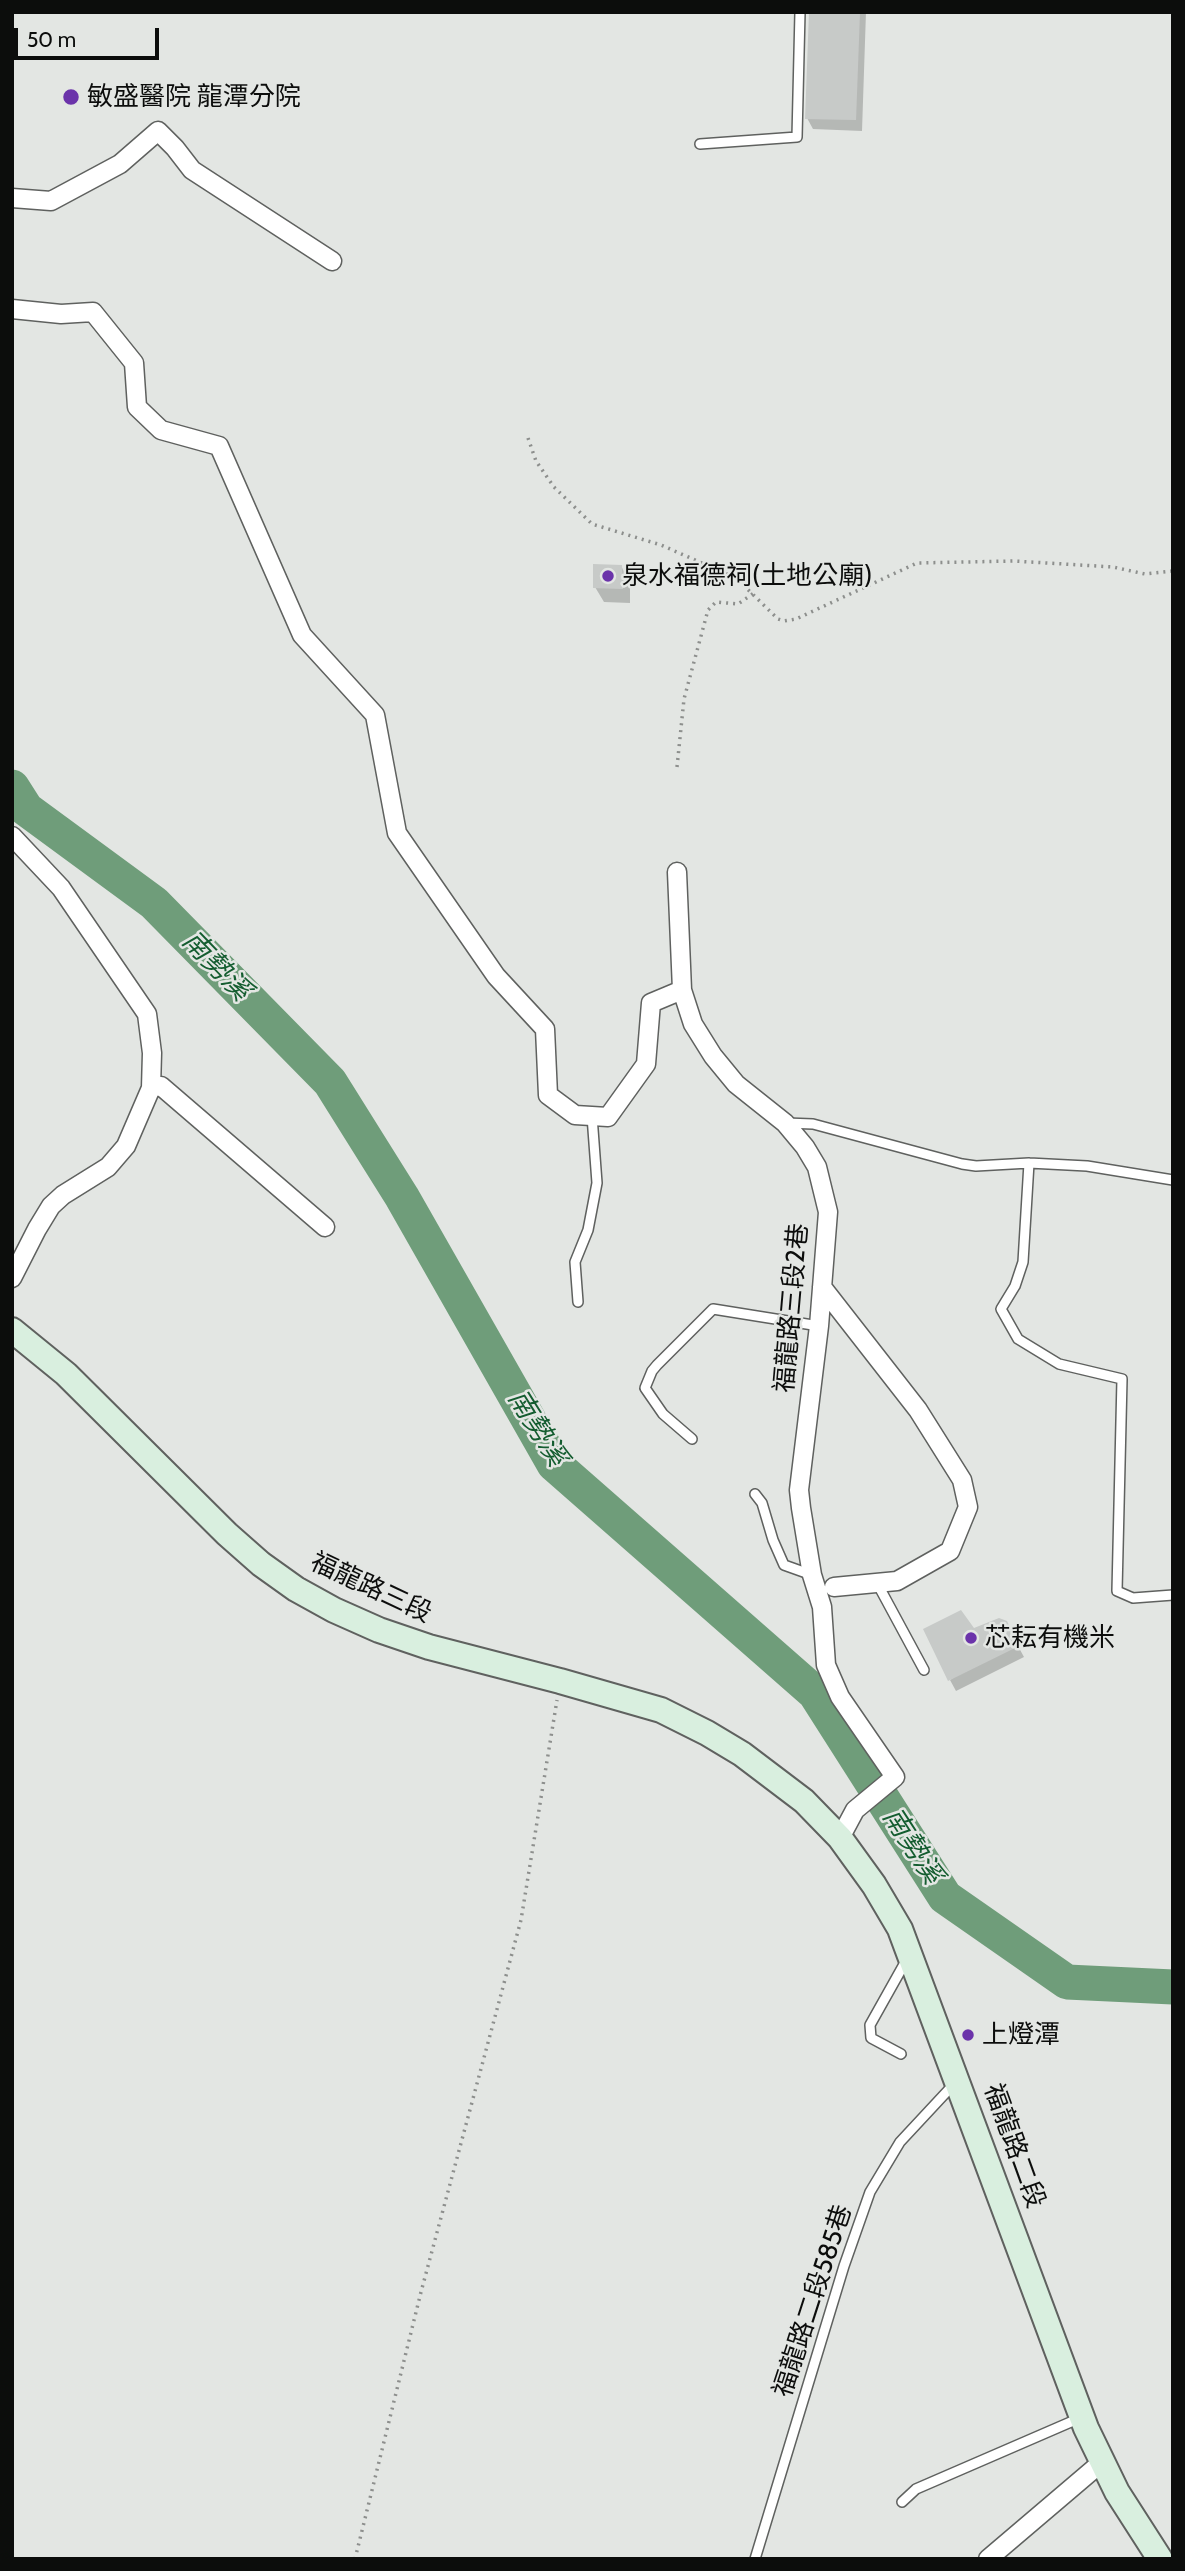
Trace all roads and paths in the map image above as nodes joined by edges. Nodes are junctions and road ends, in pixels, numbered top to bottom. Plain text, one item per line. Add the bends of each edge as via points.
1 (800, 12) edge
2 (700, 144) dead end
3 (12, 198) edge
4 (332, 261) dead end
5 (12, 309) edge
6 (528, 439) dead end
7 (1173, 570) edge
8 (754, 593) junction
9 (677, 767) dead end
10 (12, 836) edge
11 (677, 872) dead end
12 (682, 990) junction
13 (151, 1088) junction
14 (592, 1116) junction
15 (785, 1123) junction
16 (1029, 1163) junction
17 (1173, 1180) edge
18 (326, 1227) dead end
19 (12, 1278) edge
20 (822, 1287) junction
21 (578, 1302) dead end
22 (820, 1326) junction
23 (12, 1330) edge
24 (692, 1439) dead end
25 (755, 1494) dead end
26 (812, 1576) junction
27 (877, 1583) junction
28 (834, 1587) dead end
29 (1173, 1595) edge
30 (924, 1670) dead end
31 (560, 1681) junction
32 (741, 1754) joint
33 (840, 1839) junction
34 (910, 1955) junction
35 (901, 2054) dead end
36 (958, 2081) junction
37 (1082, 2417) junction
38 (1102, 2462) junction
39 (902, 2502) dead end
40 (355, 2559) edge
41 (755, 2559) edge
42 (988, 2559) edge
43 (1160, 2559) edge

1 - 2 lane via 797,137
3 - 4 street via 51,201 120,164 158,131 192,170
5 - 14 street via 93,312 134,363 137,407 161,430 219,446 302,635 376,715 397,833 496,976 545,1029 548,1095 575,1115
6 - 8 path via 554,487 592,524 661,545 736,578
7 - 8 path via 1145,574 1113,567 1014,561 917,563 789,621 779,619
8 - 9 path via 738,604 716,602 708,610 684,699
10 - 13 street via 61,888 147,1013
11 - 12 street, 福龍路三段2巷
12 - 14 street via 651,1003 646,1064 608,1117
12 - 15 street, 福龍路三段2巷 via 693,1024 713,1056 736,1084
13 - 18 street via 161,1086
13 - 19 street via 126,1146 108,1167 51,1206
14 - 21 lane via 597,1183 588,1230 575,1262
15 - 16 lane via 813,1124 962,1164
15 - 20 street, 福龍路三段2巷 via 817,1167 824,1189 828,1212
16 - 17 lane via 1087,1166
16 - 29 lane via 1023,1262 1001,1309 1018,1339 1059,1364 1122,1379 1117,1591 1133,1598
20 - 22 street, 福龍路三段2巷
20 - 27 street via 918,1410 962,1480 968,1507 950,1552 897,1581
22 - 24 lane via 713,1309 652,1371 645,1388 663,1414
22 - 26 street, 福龍路三段2巷 via 799,1490
23 - 31 main road, 福龍路三段 via 66,1374 227,1534 296,1589 379,1630
25 - 26 lane via 784,1565
26 - 33 street, 福龍路三段2巷 via 822,1606 826,1665 840,1697 895,1777 855,1810
27 - 28 street
27 - 30 lane
31 - 32 main road, 福龍路三段 via 661,1710
31 - 40 path via 521,1920
32 - 33 main road, 福龍路二段 via 804,1801
33 - 34 main road, 福龍路二段 via 900,1929
34 - 35 lane via 870,2025 871,2038
34 - 36 main road, 福龍路二段
36 - 37 main road, 福龍路二段
36 - 41 lane, 福龍路二段585巷 via 900,2142 870,2192
37 - 38 main road, 福龍路二段
37 - 39 lane via 916,2489
38 - 42 street
38 - 43 main road, 福龍路二段

